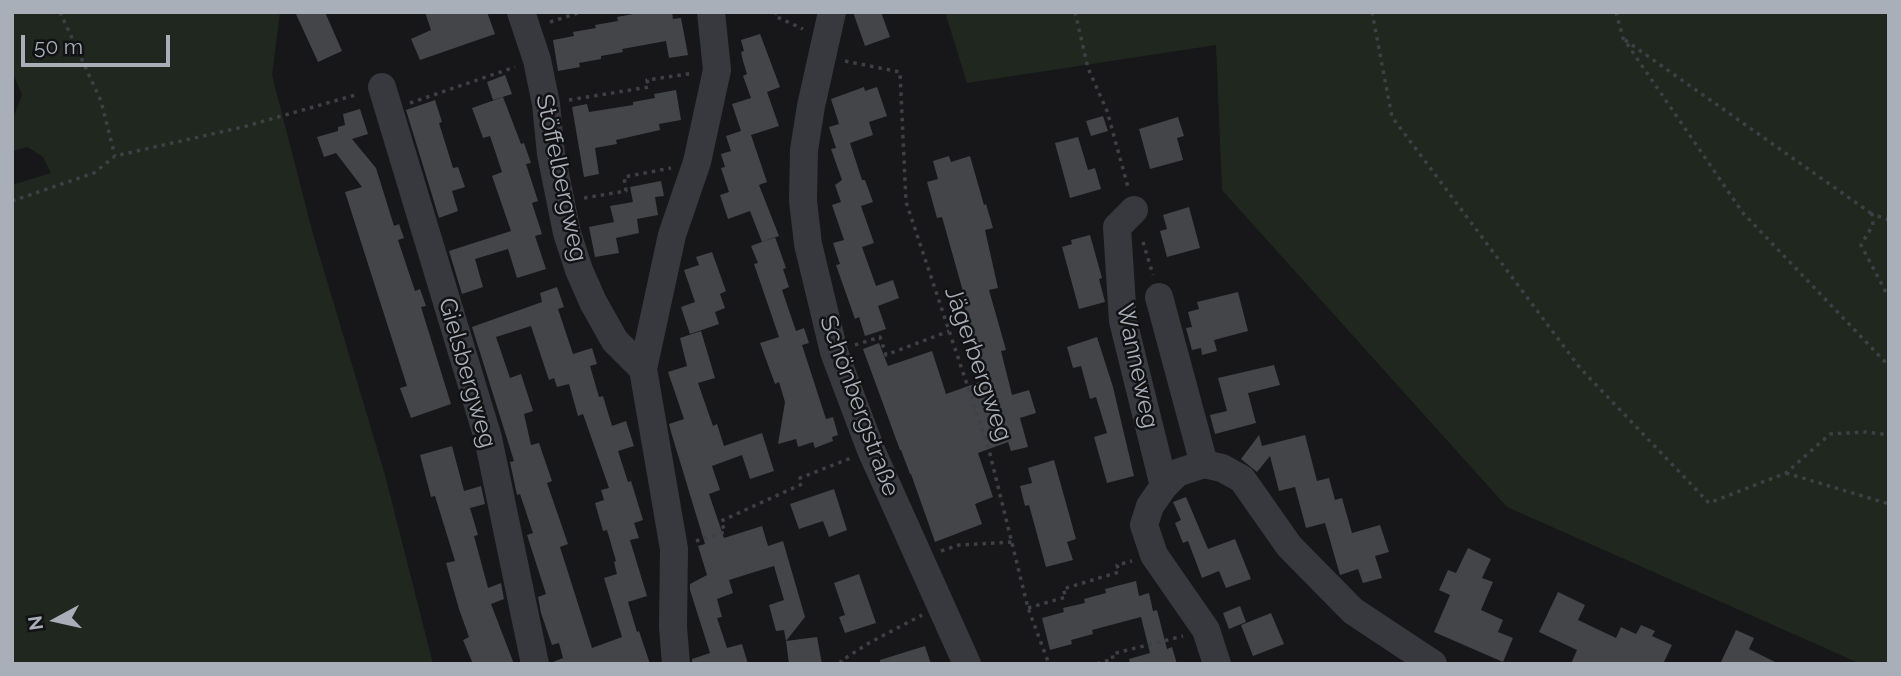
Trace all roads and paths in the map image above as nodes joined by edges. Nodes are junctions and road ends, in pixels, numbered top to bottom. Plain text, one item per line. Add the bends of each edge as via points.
1 (60, 12) edge
2 (581, 12) edge
3 (711, 12) edge
4 (775, 12) edge
5 (832, 12) edge
6 (1075, 12) edge
7 (1372, 12) edge
8 (1616, 12) edge
9 (524, 21) edge
10 (1623, 38) junction
11 (825, 48) junction
12 (537, 60) junction
13 (717, 70) junction
14 (385, 99) junction
15 (546, 104) junction
16 (115, 156) junction
17 (697, 162) junction
18 (12, 201) edge
19 (561, 202) junction
20 (1134, 210) junction
21 (1872, 214) junction
22 (1889, 220) edge
23 (1159, 297) joint
24 (1889, 298) edge
25 (949, 331) junction
26 (834, 352) junction
27 (1889, 366) edge
28 (643, 369) junction
29 (1889, 435) edge
30 (872, 450) junction
31 (1203, 464) junction
32 (1786, 473) junction
33 (1164, 486) junction
34 (1889, 504) edge
35 (1012, 542) junction
36 (674, 549) junction
37 (1154, 555) junction
38 (919, 558) junction
39 (941, 605) junction
40 (1028, 608) junction
41 (1206, 630) junction
42 (535, 664) edge
43 (676, 664) edge
44 (842, 664) edge
45 (967, 664) edge
46 (1049, 664) edge
47 (1097, 664) edge
48 (1217, 664) edge
49 (1433, 664) edge

1 - 16 path via 101,101
2 - 9 path
3 - 13 street
4 - 11 path
5 - 11 street, Schönbergstraße
6 - 20 path via 1088,68 1107,111
7 - 32 path via 1392,117 1580,368 1709,503
8 - 10 path
9 - 12 street, Stöffelbergweg
10 - 21 path
10 - 27 path via 1743,212
11 - 25 path, Jägerbergweg via 901,72 906,202
11 - 26 street, Schönbergstraße via 804,150 803,201 808,244
12 - 14 path
12 - 15 street, Stöffelbergweg
13 - 15 path via 647,80 649,87
13 - 17 street
14 - 16 path via 317,107
14 - 42 street, Gielsbergweg via 488,438
15 - 19 street, Stöffelbergweg
16 - 18 path via 94,173
17 - 19 path via 624,177 626,191
17 - 28 street via 673,235
19 - 28 street, Stöffelbergweg via 575,258 593,302 615,341
20 - 23 path
20 - 33 street, Wanneweg via 1116,227 1123,321
21 - 22 path
21 - 24 path via 1873,225 1861,245
23 - 31 street
25 - 26 path via 886,355 880,337
25 - 35 path, Jägerbergweg via 989,450
26 - 30 street, Schönbergstraße
28 - 36 street
29 - 32 path via 1830,434
30 - 36 path via 800,478 802,484 721,521 724,531
30 - 38 street, Schönbergstraße
31 - 33 street via 1177,473
31 - 49 street via 1242,479 1289,546 1353,611
32 - 34 path
33 - 37 street via 1144,524
35 - 38 path via 959,545
35 - 40 path, Jägerbergweg
36 - 43 street
37 - 40 path via 1117,565 1119,572 1063,589 1066,597
37 - 41 street
38 - 39 street, Schönbergstraße
39 - 44 path via 869,643
39 - 45 street, Schönbergstraße
40 - 46 path, Jägerbergweg
41 - 47 path via 1112,654 1113,659
41 - 48 street

